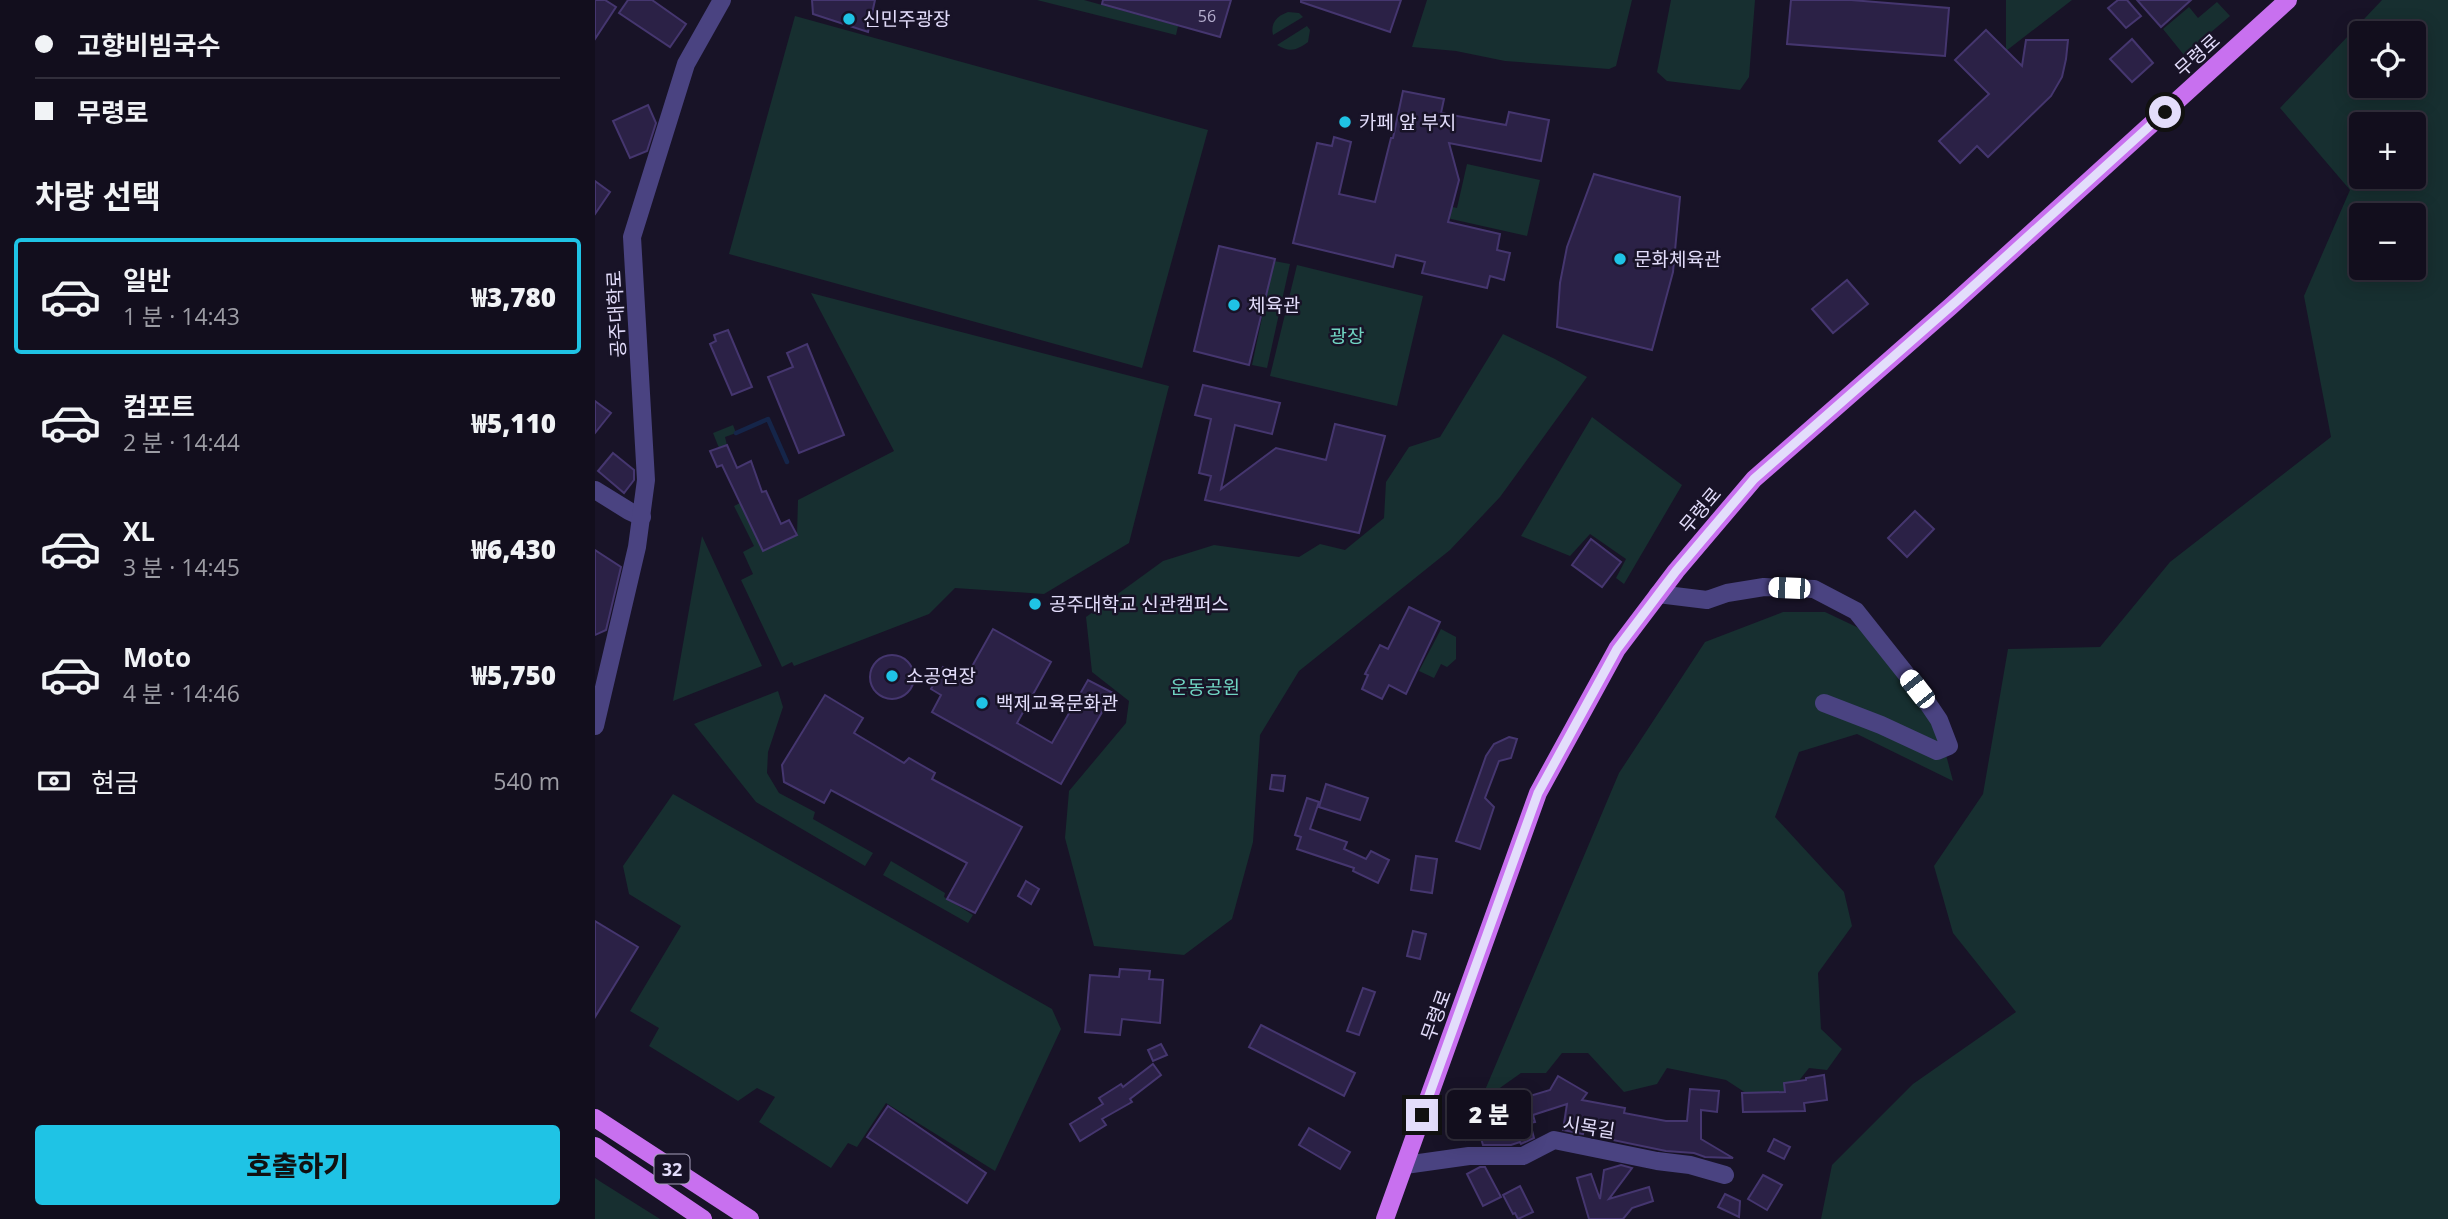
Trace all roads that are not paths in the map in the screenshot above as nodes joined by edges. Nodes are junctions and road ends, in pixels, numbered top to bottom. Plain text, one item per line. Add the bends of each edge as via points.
1 (722, 0) edge
2 (2288, 0) edge
3 (595, 490) edge
4 (642, 517) junction
5 (1658, 594) junction
6 (595, 649) edge
7 (612, 656) junction
8 (1824, 702) dead end
9 (595, 726) edge
10 (595, 1118) edge
11 (595, 1146) edge
12 (1405, 1165) junction
13 (1725, 1175) dead end
14 (703, 1219) edge
15 (750, 1219) edge
16 (1385, 1219) edge

1 - 4 street, 공주대학로 via 686,64 632,237 646,480
2 - 5 main road, 무령로 via 1754,479
3 - 4 street
4 - 7 street, 공주대학로
5 - 8 street via 1707,600 1764,587 1814,589 1856,611 1939,720 1949,746 1937,751
5 - 12 main road, 무령로 via 1617,649 1538,793
6 - 7 street
7 - 9 street, 공주대학로
10 - 15 main road, 32
11 - 14 main road, 32
12 - 13 street, 시목길 via 1469,1156 1523,1156 1554,1140
12 - 16 main road, 무령로

